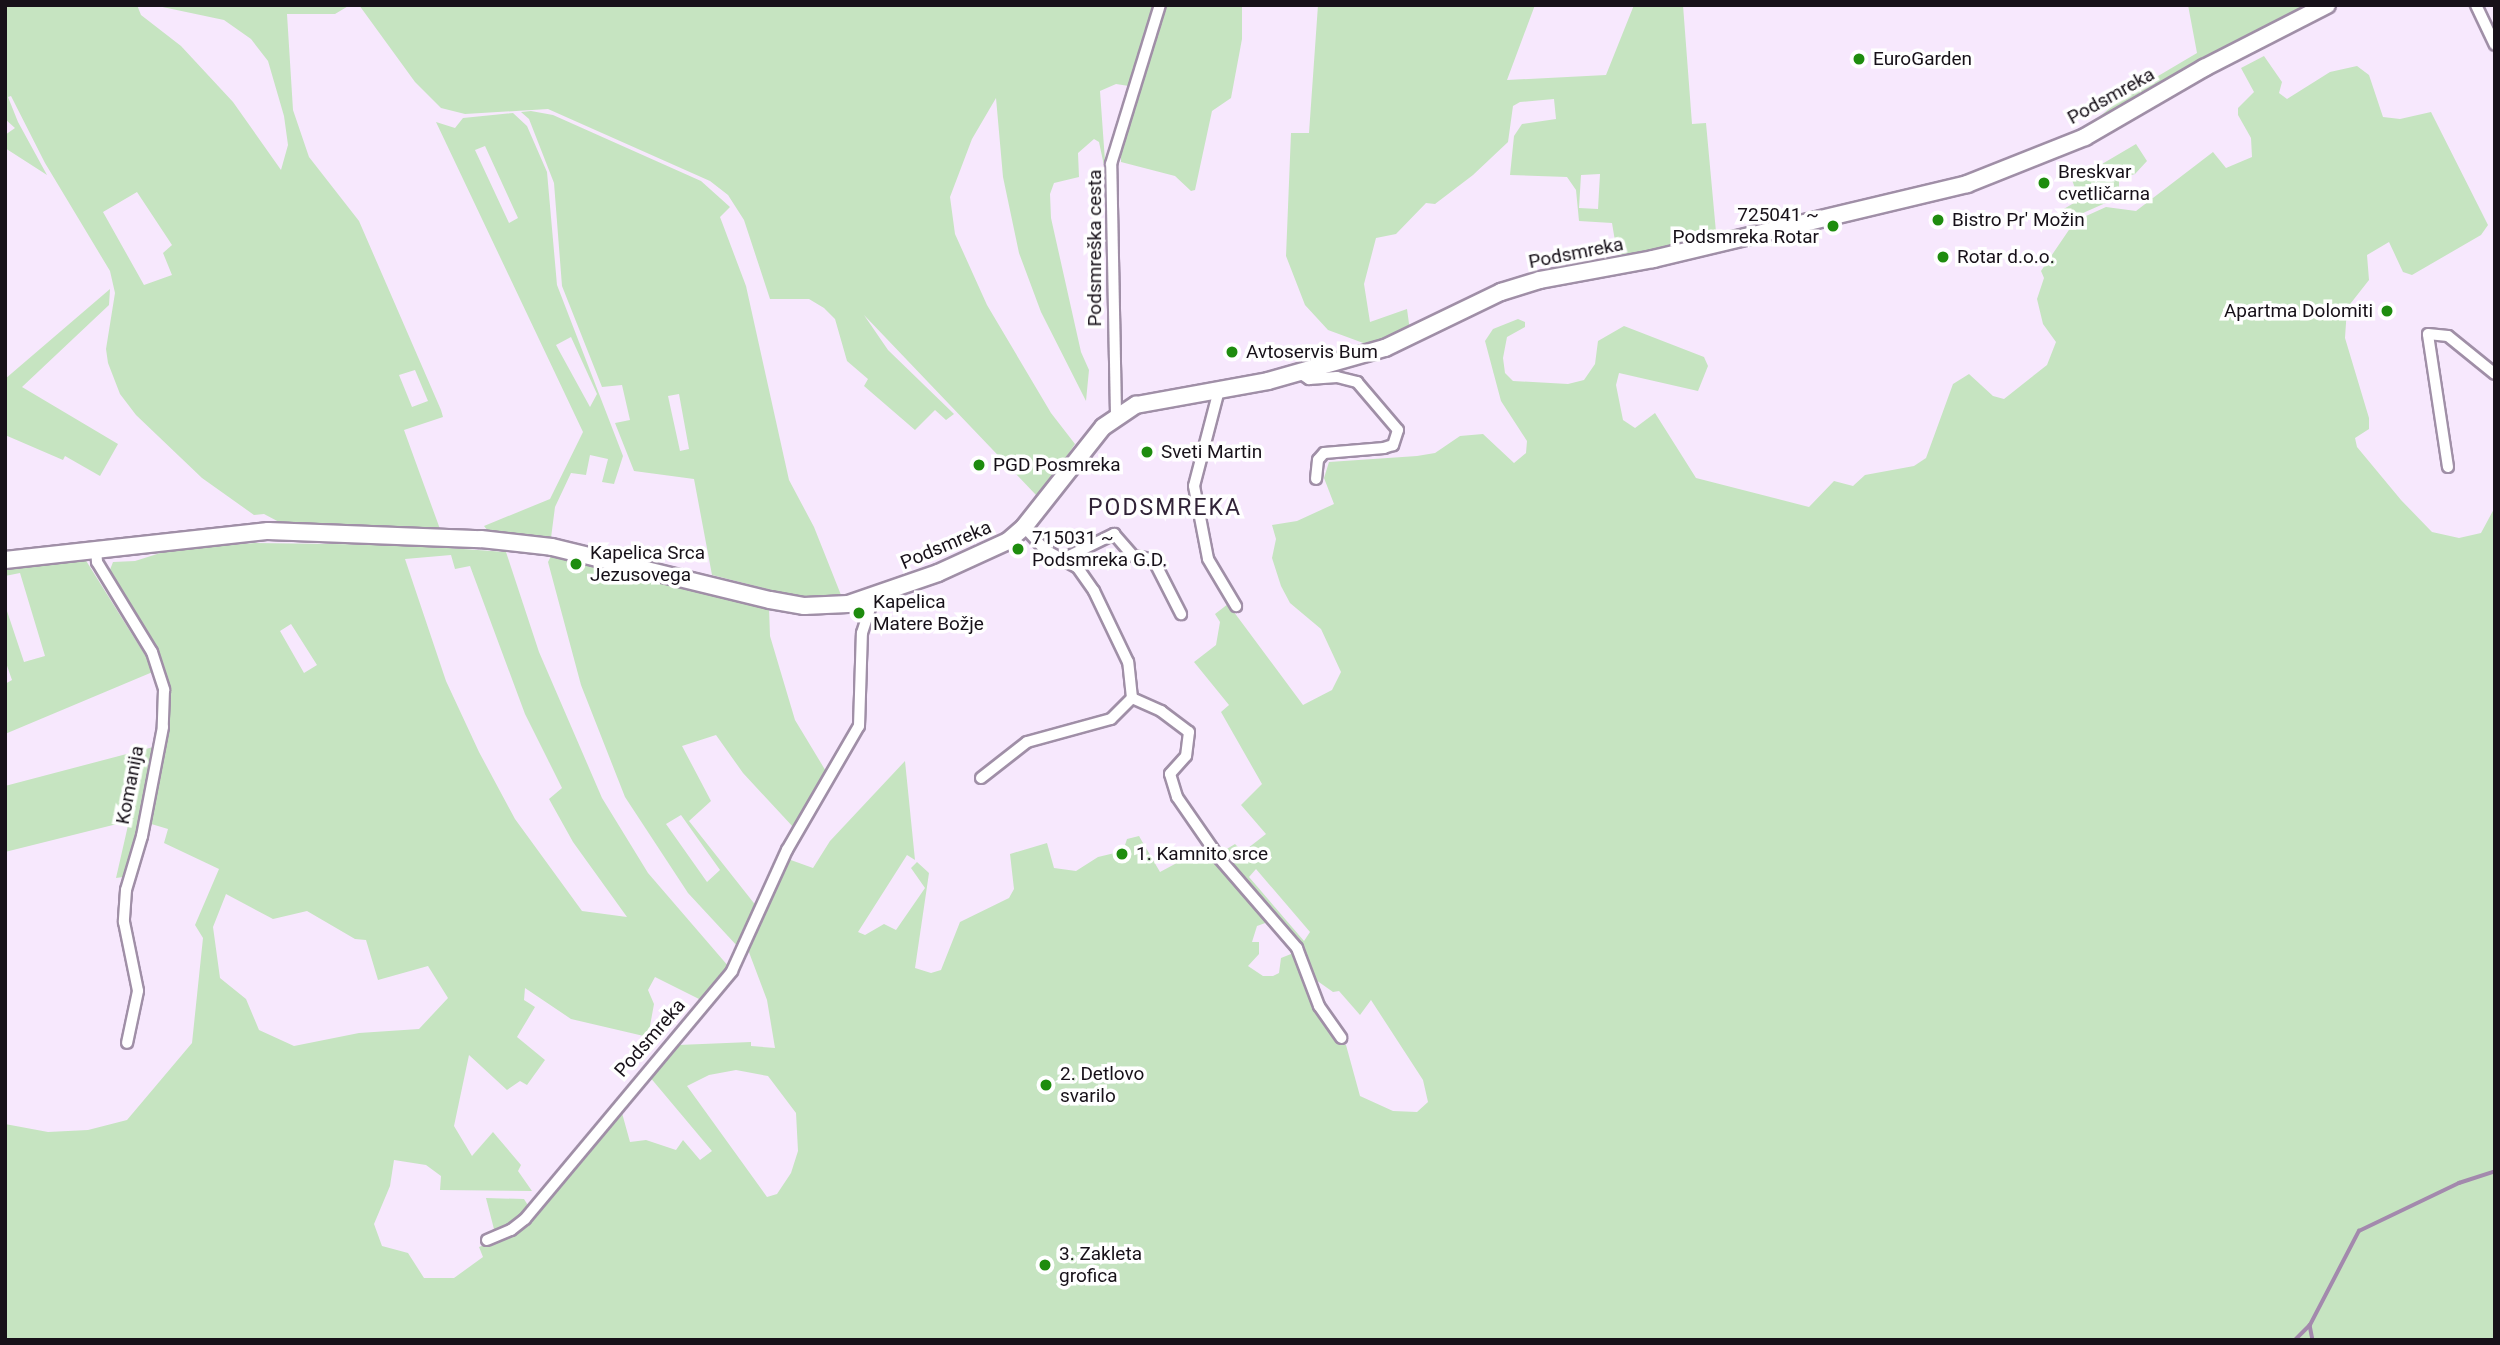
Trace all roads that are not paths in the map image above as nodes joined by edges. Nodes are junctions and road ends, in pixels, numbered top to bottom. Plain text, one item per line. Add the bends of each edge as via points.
1 (1160, 5) edge
2 (2328, 5) edge
3 (2476, 5) edge
4 (2495, 45) edge
5 (1300, 373) junction
6 (2495, 374) edge
7 (1219, 390) junction
8 (1116, 414) junction
9 (2448, 467) dead end
10 (1316, 480) dead end
11 (1024, 527) junction
12 (96, 548) junction
13 (1065, 558) junction
14 (5, 560) edge
15 (874, 596) junction
16 (1236, 606) dead end
17 (1181, 614) dead end
18 (1132, 698) junction
19 (981, 778) dead end
20 (1341, 1038) dead end
21 (127, 1043) dead end
22 (486, 1240) dead end

1 - 8 street, Podsmreška cesta via 1111,164
2 - 5 street, Podsmreka via 2204,68 2085,137 2017,167 1916,198 1517,286 1385,348
3 - 4 street
5 - 7 street, Podsmreka
5 - 10 street via 1310,379 1337,377 1357,382 1398,430 1393,445 1384,448 1324,453 1318,460
6 - 9 street via 2448,336 2428,334
7 - 8 street, Podsmreka via 1167,397
7 - 16 street via 1194,486 1208,559
8 - 11 street, Podsmreka
11 - 13 street via 1045,550
11 - 15 street, Podsmreka via 971,560
12 - 14 street
12 - 15 street, Podsmreka via 268,531 481,538 552,547 804,606 848,604
12 - 21 street, Komanija via 97,562 152,652 164,690 163,727 142,836 125,890 124,922 138,991
13 - 17 street via 1114,534 1133,556 1153,559
13 - 18 street via 1086,579 1110,619 1128,662
15 - 22 street, Podsmreka via 862,633 859,726 787,850 732,971 525,1219 512,1230
18 - 19 street via 1111,719 1027,742
18 - 20 street via 1161,711 1189,732 1186,756 1170,775 1177,797 1220,859 1297,948 1319,1006

